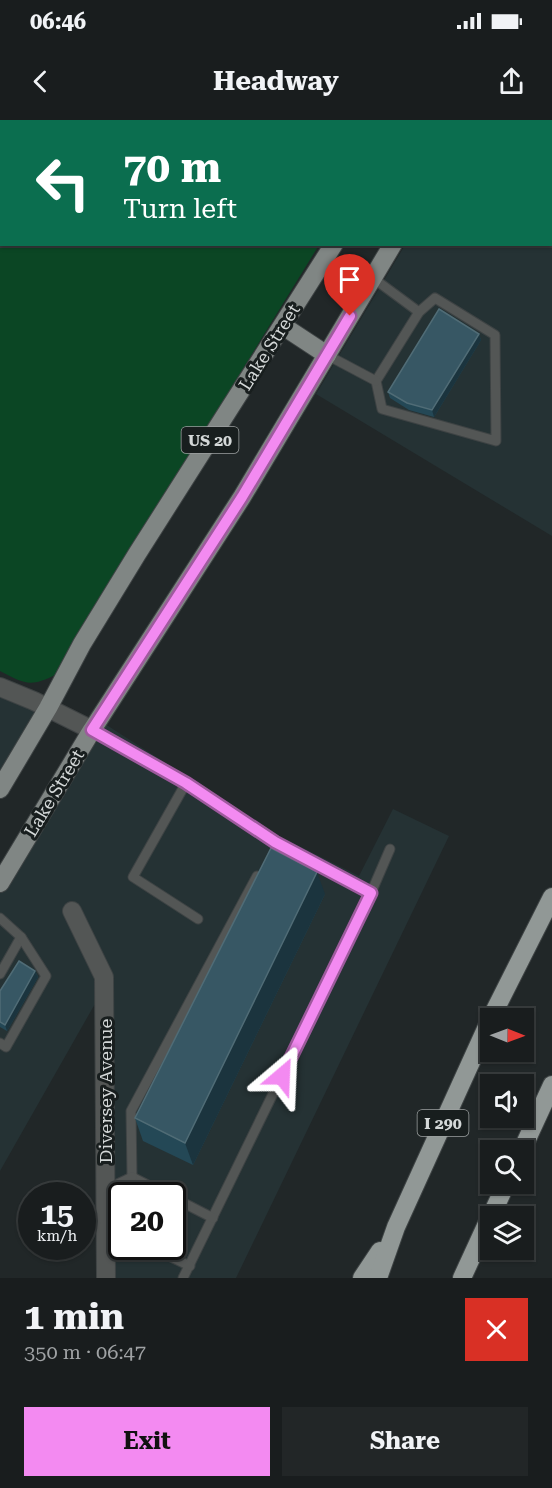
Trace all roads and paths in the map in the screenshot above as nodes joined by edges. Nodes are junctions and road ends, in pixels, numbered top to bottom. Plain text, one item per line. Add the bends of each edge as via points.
1 (333, 246) edge
2 (392, 246) edge
3 (373, 278) junction
4 (419, 312) junction
5 (283, 326) junction
6 (327, 355) junction
7 (376, 381) junction
8 (0, 687) edge
9 (48, 708) junction
10 (92, 730) junction
11 (186, 783) junction
12 (0, 789) edge
13 (275, 842) junction
14 (390, 849) dead end
15 (269, 852) edge
16 (264, 863) edge
17 (0, 883) edge
18 (371, 893) junction
19 (552, 897) edge
20 (72, 910) dead end
21 (0, 918) edge
22 (198, 919) dead end
23 (21, 937) junction
24 (0, 974) edge
25 (496, 1008) edge
26 (0, 1043) edge
27 (480, 1043) edge
28 (552, 1085) edge
29 (527, 1140) edge
30 (132, 1177) junction
31 (142, 1182) edge
32 (105, 1190) junction
33 (186, 1204) edge
34 (213, 1218) junction
35 (396, 1227) junction
36 (480, 1241) edge
37 (177, 1260) edge
38 (189, 1266) junction
39 (465, 1274) edge
40 (106, 1278) edge
41 (183, 1278) edge
42 (362, 1278) edge
43 (378, 1278) edge

1 - 5 main road, Lake Street / US 20
2 - 3 main road, Lake Street / US 20
3 - 4 lane
3 - 6 main road, Lake Street / US 20
4 - 7 lane
4 - 7 lane via 435,298 495,335 496,441 382,409
5 - 6 main road
5 - 9 main road, Lake Street / US 20 via 137,554
6 - 7 lane
6 - 10 main road, Lake Street / US 20 via 242,497
8 - 9 street
9 - 10 street
9 - 12 main road, Lake Street / US 20
10 - 11 lane
10 - 17 main road, Lake Street / US 20
11 - 13 lane
11 - 22 lane via 133,877
13 - 15 lane
13 - 18 lane
14 - 18 lane
16 - 30 lane via 131,1112
18 - 34 lane
19 - 25 highway, I 290
20 - 32 street, Diversey Avenue via 104,977
21 - 23 lane
23 - 24 lane
23 - 26 lane via 46,976 6,1047
27 - 35 highway, I 290
28 - 29 highway
30 - 31 lane
30 - 32 lane
32 - 40 street, Diversey Avenue
33 - 34 lane
34 - 38 lane
35 - 42 highway
35 - 43 highway, I 290
36 - 39 highway
37 - 38 lane
38 - 41 lane

